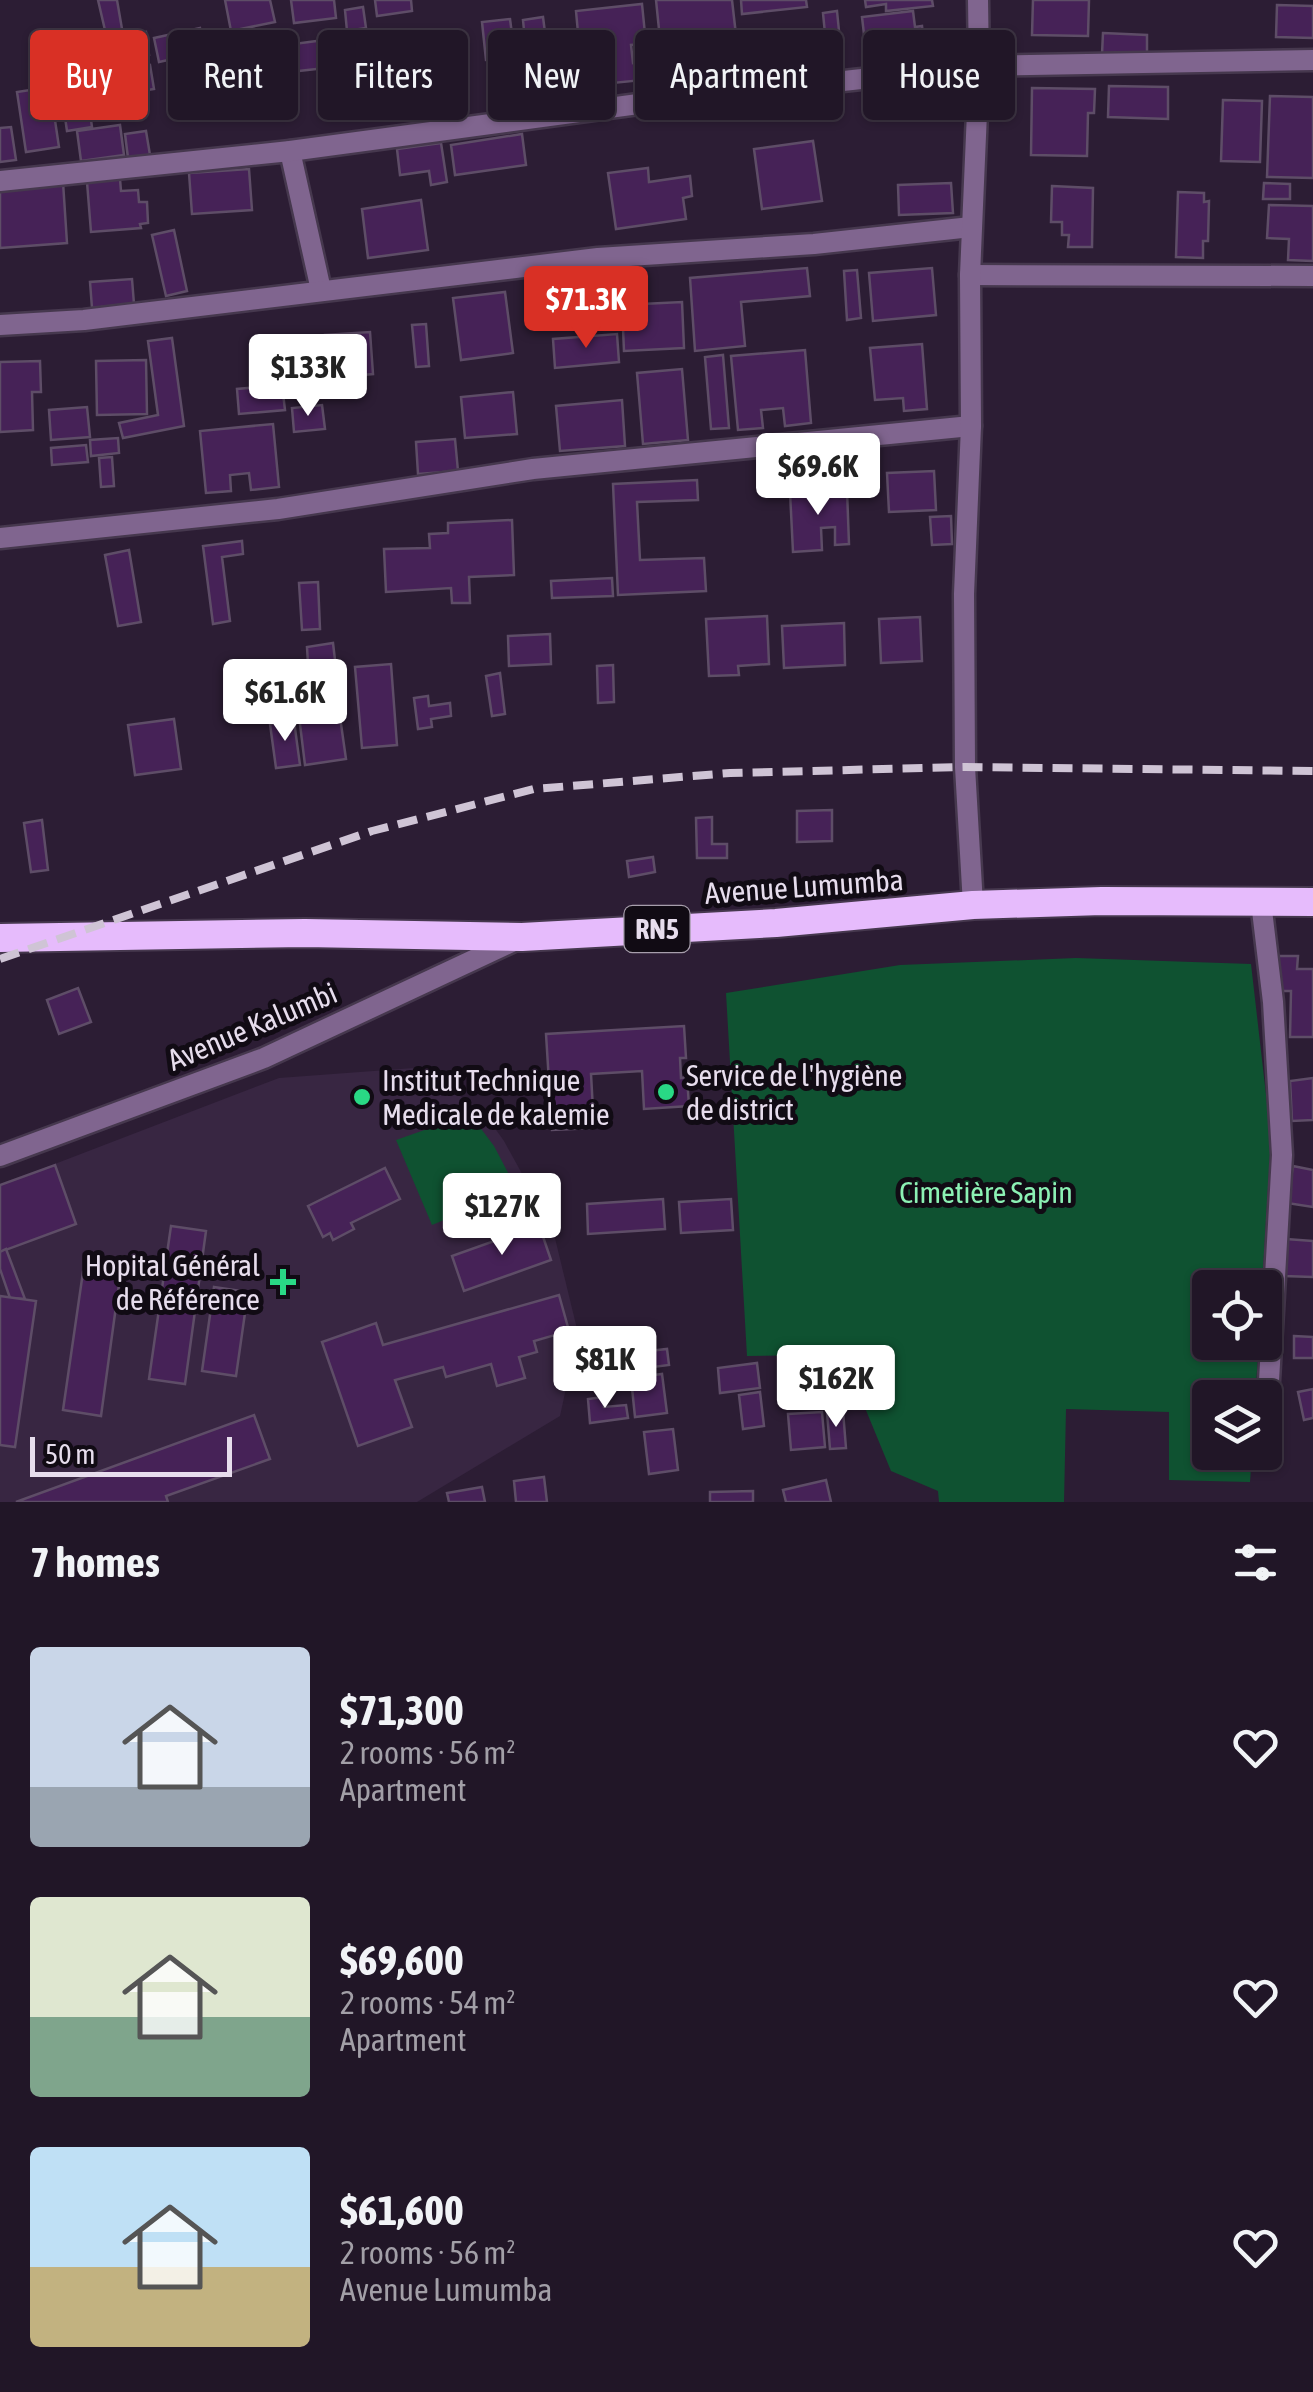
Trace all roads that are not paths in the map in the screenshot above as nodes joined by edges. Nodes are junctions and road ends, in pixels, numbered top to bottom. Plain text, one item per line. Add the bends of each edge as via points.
1 (978, 0) edge
2 (978, 30) edge
3 (1313, 60) edge
4 (1015, 65) edge
5 (863, 79) edge
6 (976, 120) edge
7 (290, 150) junction
8 (0, 181) edge
9 (971, 227) junction
10 (970, 275) junction
11 (1313, 276) edge
12 (321, 290) junction
13 (0, 325) edge
14 (971, 426) junction
15 (0, 538) edge
16 (1261, 902) junction
17 (1313, 902) edge
18 (973, 906) junction
19 (522, 937) junction
20 (0, 938) edge
21 (0, 1156) edge
22 (1269, 1380) edge

1 - 2 street
3 - 4 street
5 - 7 street
6 - 9 street
7 - 8 street
7 - 12 street
9 - 10 street
9 - 12 street via 598,258
10 - 11 street
10 - 14 street
12 - 13 street
14 - 15 street via 533,469 278,509
14 - 18 street via 964,594
16 - 17 highway, Avenue Lumumba / RN5
16 - 18 highway, Avenue Lumumba / RN5
16 - 22 street via 1282,1155
18 - 19 highway, Avenue Lumumba / RN5
19 - 20 highway, Avenue Lumumba / RN5 via 305,932
19 - 21 street, Avenue Kalumbi via 264,1058

